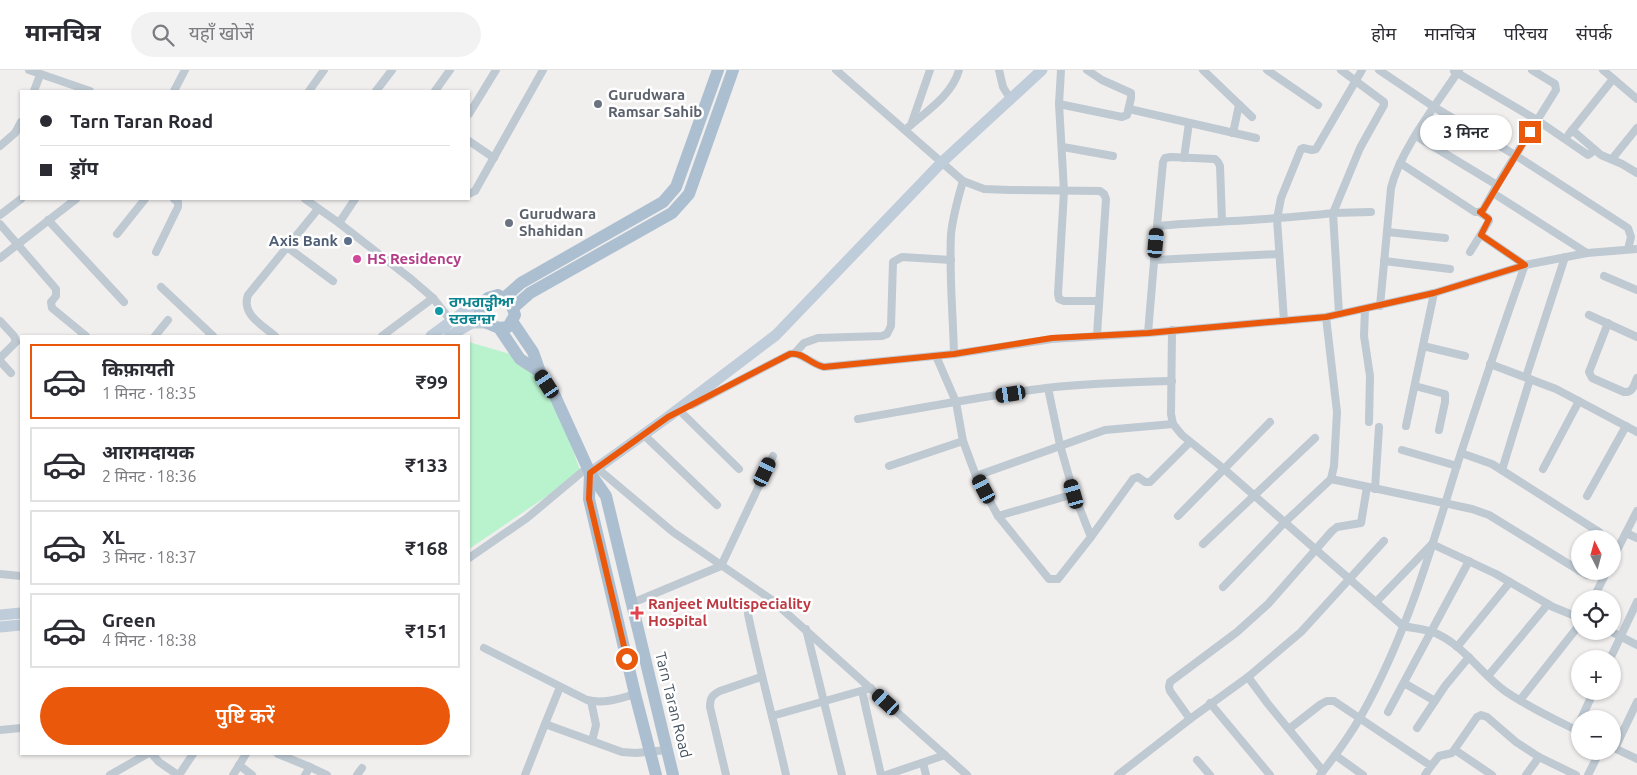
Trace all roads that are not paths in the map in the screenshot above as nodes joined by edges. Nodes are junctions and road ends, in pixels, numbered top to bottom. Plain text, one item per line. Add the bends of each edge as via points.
1 (29, 70) edge
2 (185, 70) edge
3 (318, 70) edge
4 (324, 70) edge
5 (392, 70) edge
6 (450, 70) edge
7 (496, 70) edge
8 (542, 70) edge
9 (718, 70) edge
10 (733, 70) edge
11 (836, 70) edge
12 (930, 70) edge
13 (959, 70) edge
14 (999, 70) edge
15 (1042, 70) edge
16 (1060, 70) edge
17 (1087, 70) edge
18 (1203, 70) edge
19 (1267, 70) edge
20 (1341, 70) edge
21 (1362, 70) edge
22 (1379, 70) edge
23 (1532, 70) edge
24 (1603, 70) edge
25 (1456, 71) edge
26 (40, 75) junction
27 (317, 79) junction
28 (1613, 79) junction
29 (1356, 80) junction
30 (34, 90) edge
31 (87, 90) edge
32 (175, 90) edge
33 (310, 90) edge
34 (377, 90) edge
35 (436, 90) edge
36 (1636, 95) edge
37 (1011, 100) junction
38 (1059, 104) junction
39 (1239, 105) junction
40 (1318, 105) dead end
41 (1434, 107) junction
42 (1129, 109) junction
43 (470, 112) edge
44 (1252, 117) dead end
45 (1538, 120) junction
46 (1189, 123) junction
47 (20, 124) edge
48 (908, 128) junction
49 (1637, 128) edge
50 (1572, 130) junction
51 (1233, 133) junction
52 (1416, 136) junction
53 (1256, 138) dead end
54 (1565, 139) junction
55 (470, 141) edge
56 (0, 146) edge
57 (1062, 147) junction
58 (1595, 150) junction
59 (1515, 155) junction
60 (1113, 156) dead end
61 (494, 158) junction
62 (1184, 158) junction
63 (1612, 159) junction
64 (941, 163) junction
65 (1400, 163) junction
66 (1637, 173) edge
67 (963, 181) junction
68 (1497, 185) junction
69 (1064, 191) junction
70 (1493, 193) junction
71 (470, 194) edge
72 (20, 200) edge
73 (75, 200) edge
74 (145, 200) edge
75 (175, 200) edge
76 (306, 200) edge
77 (354, 200) edge
78 (318, 209) junction
79 (1371, 212) dead end
80 (1480, 212) junction
81 (1333, 213) junction
82 (0, 215) edge
83 (1278, 219) junction
84 (48, 220) junction
85 (1222, 221) junction
86 (339, 223) junction
87 (0, 224) edge
88 (1157, 226) junction
89 (1387, 232) junction
90 (117, 234) dead end
91 (1481, 235) junction
92 (1445, 238) dead end
93 (17, 243) junction
94 (287, 247) junction
95 (1628, 249) junction
96 (1637, 249) edge
97 (156, 252) dead end
98 (1470, 252) dead end
99 (1587, 253) junction
100 (1279, 254) junction
101 (1565, 257) junction
102 (0, 258) edge
103 (951, 260) junction
104 (1154, 260) junction
105 (1384, 261) junction
106 (1525, 265) junction
107 (1450, 269) dead end
108 (1604, 276) dead end
109 (333, 282) dead end
110 (161, 287) dead end
111 (1637, 290) edge
112 (1434, 293) junction
113 (433, 298) junction
114 (1099, 301) junction
115 (124, 302) dead end
116 (481, 305) junction
117 (1380, 306) junction
118 (510, 309) junction
119 (1365, 309) junction
120 (1339, 314) junction
121 (1589, 315) dead end
122 (1326, 317) junction
123 (168, 320) dead end
124 (1284, 320) junction
125 (0, 321) edge
126 (452, 322) junction
127 (1608, 323) junction
128 (493, 326) junction
129 (1172, 330) junction
130 (1148, 333) junction
131 (83, 335) edge
132 (156, 335) edge
133 (212, 335) edge
134 (274, 335) edge
135 (383, 335) edge
136 (432, 335) edge
137 (451, 335) edge
138 (1097, 335) junction
139 (1637, 336) edge
140 (1423, 346) junction
141 (795, 353) junction
142 (954, 354) junction
143 (936, 356) junction
144 (1465, 356) dead end
145 (0, 360) edge
146 (1490, 364) junction
147 (540, 372) junction
148 (12, 373) dead end
149 (1528, 378) junction
150 (1637, 378) edge
151 (1172, 381) junction
152 (1415, 386) junction
153 (1048, 388) junction
154 (956, 402) junction
155 (1579, 402) junction
156 (680, 411) junction
157 (668, 417) junction
158 (858, 420) dead end
159 (1270, 422) dead end
160 (1369, 422) dead end
161 (1173, 424) junction
162 (1406, 426) dead end
163 (1626, 426) junction
164 (1379, 427) dead end
165 (1439, 430) dead end
166 (1637, 432) edge
167 (643, 434) junction
168 (1315, 438) dead end
169 (963, 441) junction
170 (1190, 442) junction
171 (1060, 445) junction
172 (1402, 450) dead end
173 (1461, 454) junction
174 (773, 456) dead end
175 (889, 466) dead end
176 (1458, 466) junction
177 (592, 469) junction
178 (739, 469) dead end
179 (1224, 469) junction
180 (1543, 469) dead end
181 (1502, 470) junction
182 (976, 476) junction
183 (1331, 479) junction
184 (1371, 488) junction
185 (1074, 494) junction
186 (1255, 496) junction
187 (1587, 496) dead end
188 (1445, 505) junction
189 (716, 506) dead end
190 (1637, 511) edge
191 (998, 516) junction
192 (1178, 516) dead end
193 (1285, 522) junction
194 (1596, 530) edge
195 (1626, 533) junction
196 (1091, 537) junction
197 (1637, 538) edge
198 (1384, 541) dead end
199 (1621, 543) edge
200 (1203, 544) dead end
201 (1432, 544) junction
202 (1315, 549) junction
203 (470, 557) edge
204 (1469, 562) junction
205 (722, 566) junction
206 (1571, 566) edge
207 (0, 574) edge
208 (20, 576) edge
209 (1349, 579) junction
210 (1510, 582) junction
211 (1224, 587) dead end
212 (1376, 602) junction
213 (1637, 602) edge
214 (632, 603) junction
215 (1548, 604) junction
216 (20, 613) edge
217 (748, 614) dead end
218 (1571, 614) edge
219 (0, 615) edge
220 (20, 625) edge
221 (1403, 626) junction
222 (0, 627) edge
223 (806, 629) junction
224 (1432, 632) junction
225 (1571, 635) edge
226 (1621, 637) joint
227 (1637, 645) edge
228 (1457, 647) junction
229 (484, 648) dead end
230 (1469, 657) junction
231 (1488, 676) junction
232 (761, 677) junction
233 (1248, 677) junction
234 (1404, 683) junction
235 (560, 687) junction
236 (871, 688) junction
237 (862, 691) junction
238 (635, 694) junction
239 (1520, 700) junction
240 (591, 701) junction
241 (824, 701) junction
242 (1435, 701) junction
243 (1637, 702) edge
244 (1210, 704) junction
245 (1388, 712) dead end
246 (772, 716) junction
247 (1360, 717) junction
248 (1190, 719) junction
249 (545, 724) junction
250 (20, 728) edge
251 (1418, 728) dead end
252 (1571, 728) edge
253 (1289, 729) junction
254 (0, 730) edge
255 (1621, 734) edge
256 (592, 741) junction
257 (667, 750) junction
258 (1455, 750) junction
259 (1621, 751) edge
260 (650, 753) junction
261 (145, 755) edge
262 (153, 755) edge
263 (192, 755) edge
264 (245, 755) edge
265 (280, 755) edge
266 (945, 755) junction
267 (1335, 755) junction
268 (1539, 757) junction
269 (1637, 759) edge
270 (1197, 760) dead end
271 (1596, 760) edge
272 (923, 763) junction
273 (239, 765) junction
274 (1431, 766) junction
275 (310, 767) junction
276 (362, 768) dead end
277 (1322, 773) edge
278 (110, 775) edge
279 (179, 775) edge
280 (232, 775) edge
281 (252, 775) edge
282 (305, 775) edge
283 (327, 775) edge
284 (357, 775) edge
285 (525, 775) edge
286 (656, 775) edge
287 (673, 775) edge
288 (726, 775) edge
289 (786, 775) edge
290 (842, 775) edge
291 (881, 775) edge
292 (886, 775) edge
293 (926, 775) edge
294 (967, 775) edge
295 (1118, 775) edge
296 (1210, 775) edge
297 (1270, 775) edge
298 (1363, 775) edge
299 (1425, 775) edge
300 (1492, 775) edge
301 (1526, 775) edge
302 (1576, 775) edge
303 (1588, 775) edge

1 - 26 street
2 - 32 street
3 - 27 street
4 - 27 street
5 - 34 street
6 - 35 street
7 - 43 street
8 - 61 street
9 - 118 main road via 676,187 663,202 521,282
10 - 118 main road via 689,194 672,213 530,293
11 - 48 street
12 - 48 street
13 - 48 street via 949,91
14 - 37 street via 1003,87
15 - 37 main road
16 - 38 street
17 - 42 street via 1128,91 1132,98
18 - 39 street
19 - 40 street
20 - 29 street
21 - 29 street
22 - 41 street
23 - 45 street via 1556,87
24 - 28 street
25 - 41 street
25 - 45 street
26 - 30 street
26 - 31 street
27 - 33 street
28 - 36 street
28 - 50 street
29 - 81 street via 1383,99 1384,105 1360,148
29 - 83 street via 1316,149 1301,149 1281,198
37 - 64 main road
38 - 42 street via 1122,118
38 - 57 street
39 - 44 street
39 - 51 street
41 - 52 street
41 - 59 street
42 - 46 street
45 - 54 street
45 - 59 street
46 - 51 street
46 - 62 street
47 - 56 street
48 - 64 street
49 - 63 street
50 - 54 street
50 - 58 street
51 - 53 street
52 - 65 street
52 - 68 street
54 - 58 street via 1588,155
55 - 61 street
57 - 60 street
57 - 69 street
58 - 63 street via 1606,159
59 - 68 street
59 - 95 street via 1628,228 1631,237
61 - 71 street via 475,191
62 - 85 street via 1215,159 1218,162
62 - 88 street via 1166,158 1163,162
63 - 66 street
64 - 67 street
64 - 157 main road via 776,335
65 - 80 street via 1475,212
65 - 89 street via 1391,188
67 - 69 street via 984,188
67 - 103 street via 954,210
68 - 70 street
69 - 114 street via 1058,294 1064,301
69 - 114 street via 1100,191 1106,198
70 - 80 street
70 - 99 street
72 - 82 street
73 - 84 street
74 - 90 street
75 - 97 street via 178,207
76 - 78 street
77 - 86 street
78 - 86 street
78 - 94 street
79 - 81 street
80 - 91 street via 1489,219
81 - 83 street
81 - 120 street
83 - 85 street
83 - 100 street
84 - 93 street
84 - 115 street
85 - 88 street
86 - 113 street
87 - 93 street
88 - 104 street
89 - 92 street
89 - 105 street
91 - 98 street
91 - 106 street
93 - 102 street
93 - 131 street via 56,289 52,308
94 - 109 street
94 - 134 street via 246,301 250,314
95 - 96 street
95 - 99 street
99 - 101 street
100 - 104 street
100 - 124 street
101 - 106 street
101 - 149 street
103 - 141 street via 902,257 893,262 891,326 887,334 818,338 804,343
103 - 142 street
104 - 130 street
105 - 107 street
105 - 117 street
106 - 112 street
106 - 146 street
108 - 111 street
110 - 133 street
112 - 117 street
112 - 140 street
113 - 126 street
113 - 135 street
114 - 138 street
116 - 118 main road via 498,295
116 - 126 main road via 468,309
116 - 128 main road via 480,312
117 - 119 street
118 - 128 main road via 508,327
118 - 147 main road
119 - 120 street
119 - 160 street via 1364,336 1370,376
120 - 122 street
121 - 127 street
122 - 124 street
122 - 183 street via 1337,412
123 - 132 street
124 - 129 street
125 - 145 street via 16,342
126 - 136 main road
127 - 139 street
127 - 150 street via 1590,376 1628,393
128 - 137 main road via 472,322
128 - 147 main road via 520,359
129 - 130 street
129 - 151 street
130 - 138 street
138 - 142 street via 1052,338
140 - 144 street
140 - 152 street
141 - 143 street via 814,365 824,367
141 - 156 street
142 - 143 street
143 - 154 street
145 - 148 street
146 - 149 street
146 - 173 street
147 - 177 main road
149 - 155 street
149 - 181 street
151 - 153 street
151 - 161 street
152 - 162 street
152 - 165 street via 1445,394
153 - 154 street
153 - 171 street
154 - 158 street
154 - 169 street
155 - 163 street
155 - 180 street
156 - 157 street
156 - 178 street
157 - 167 main road
159 - 179 street
161 - 170 street
161 - 171 street via 1105,430
163 - 166 street
163 - 187 street
164 - 184 street
167 - 177 main road
167 - 189 street
168 - 186 street
169 - 175 street
169 - 182 street
170 - 179 street
170 - 196 street via 1150,482 1138,477 1133,479
171 - 182 street
171 - 185 street
172 - 176 street
173 - 176 street
173 - 181 street
174 - 205 street
176 - 188 street
177 - 203 street
177 - 205 street
177 - 214 main road, Tarn Taran Road via 606,496
177 - 238 main road via 589,499
179 - 186 street
179 - 192 street
181 - 194 street
182 - 191 street
183 - 184 street
183 - 193 street
184 - 188 street
184 - 202 street via 1360,524 1337,527
185 - 191 street
185 - 196 street
186 - 193 street
186 - 200 street
188 - 201 street
188 - 206 street via 1489,515
190 - 195 street
191 - 196 street via 1049,579 1058,578
193 - 202 street
193 - 211 street
195 - 197 street
195 - 199 street
198 - 209 street
201 - 204 street
201 - 212 street
201 - 221 street
202 - 209 street
202 - 248 street via 1268,604 1237,632 1170,682 1170,691
204 - 210 street
204 - 224 street
205 - 214 street
205 - 223 street via 772,600
207 - 208 street
209 - 212 street
209 - 233 street via 1301,632
210 - 215 street
210 - 228 street
212 - 221 street
213 - 226 street
214 - 257 main road, Tarn Taran Road
215 - 218 street
215 - 231 street
216 - 219 main road
217 - 232 street
220 - 222 main road
221 - 224 street
221 - 247 street
223 - 236 street
223 - 241 street
224 - 228 street
224 - 234 street
225 - 239 street
226 - 227 street
228 - 230 street
229 - 235 street
230 - 231 street
230 - 242 street
231 - 239 street
232 - 246 street
232 - 288 street via 713,694 710,700
233 - 244 street
233 - 253 street
234 - 242 street
234 - 245 street
235 - 240 street
235 - 249 street
236 - 237 street
236 - 266 street
237 - 241 street
237 - 291 street
238 - 240 street via 607,702
238 - 260 main road
239 - 252 street
240 - 256 street via 596,726
241 - 246 street
241 - 290 street
242 - 251 street
243 - 255 street
244 - 248 street
244 - 297 street
246 - 289 street
247 - 253 street via 1340,703 1327,701
247 - 267 street
247 - 274 street
248 - 295 street
249 - 256 street
249 - 285 street
250 - 254 street
253 - 277 street
256 - 260 street via 622,752
257 - 260 street
257 - 287 main road, Tarn Taran Road
258 - 268 street via 1481,715
258 - 274 street via 1439,756
258 - 300 street
259 - 269 street
260 - 286 main road
261 - 278 street
262 - 279 street
263 - 279 street
264 - 273 street
265 - 275 street
266 - 272 street
266 - 294 street
267 - 277 street
267 - 298 street
268 - 301 street
268 - 302 street
270 - 296 street
271 - 303 street
272 - 292 street
272 - 293 street
273 - 280 street
273 - 281 street
274 - 299 street
275 - 282 street
275 - 283 street
276 - 284 street

